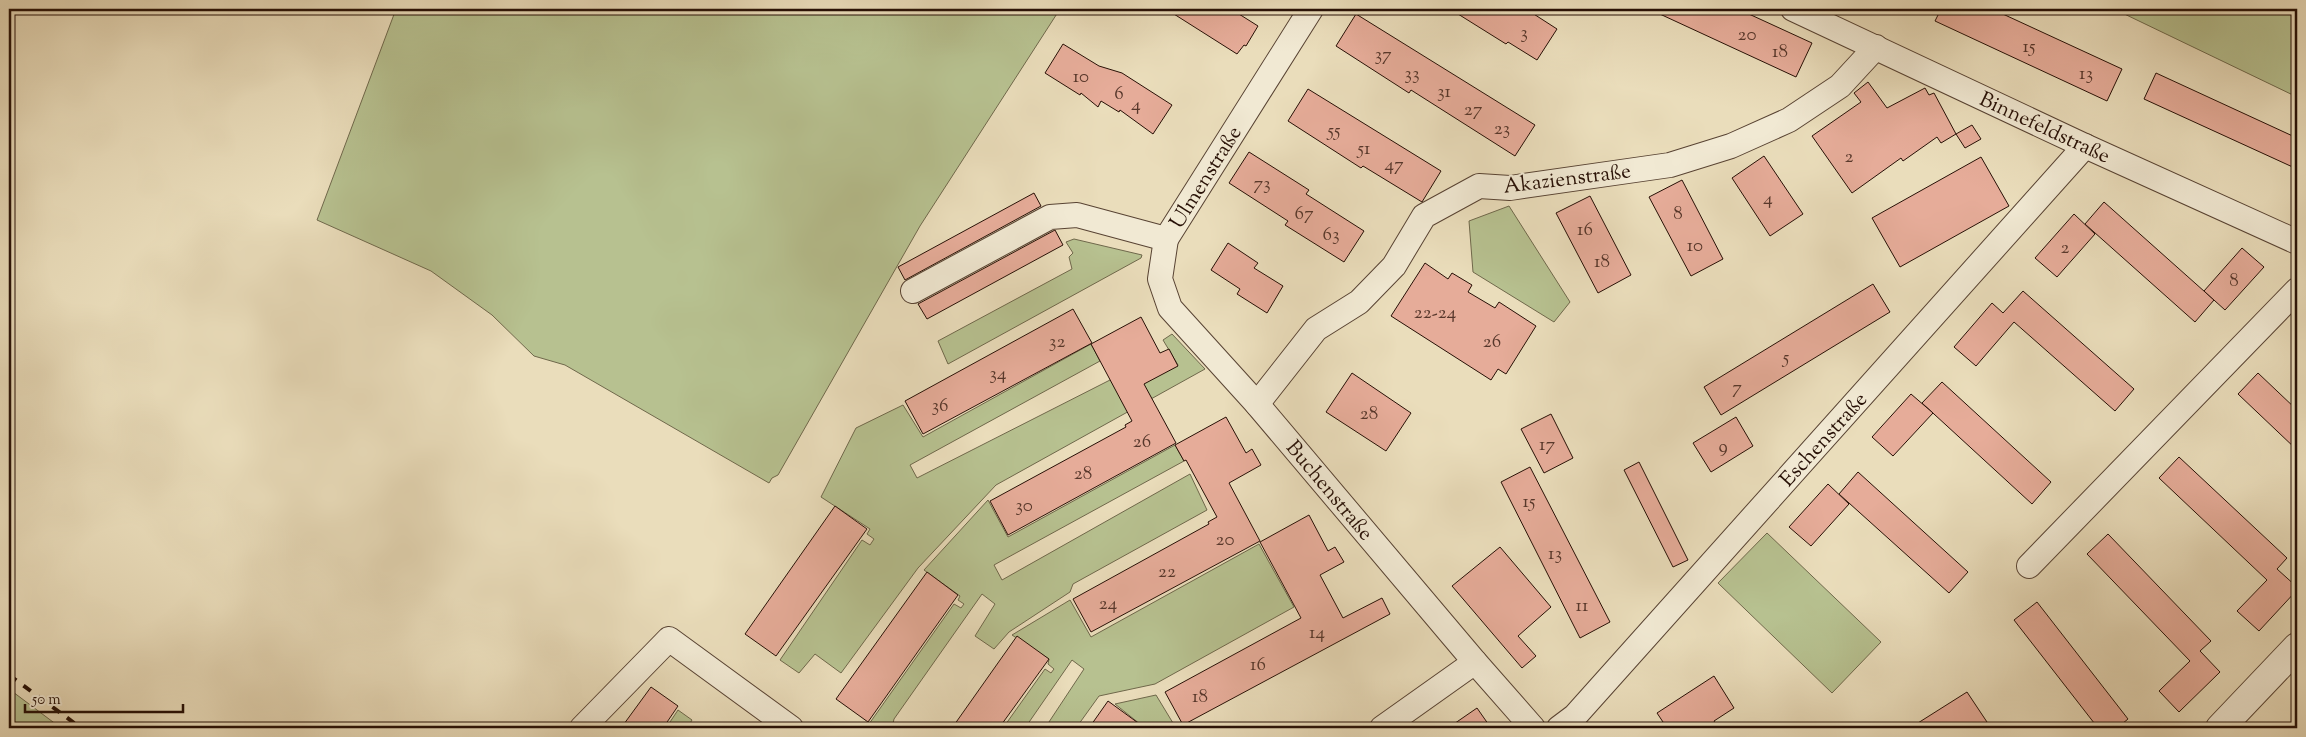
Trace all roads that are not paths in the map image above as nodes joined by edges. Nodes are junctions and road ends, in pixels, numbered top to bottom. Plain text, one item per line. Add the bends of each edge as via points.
1 (1311, 9) edge
2 (1793, 9) edge
3 (1876, 47) junction
4 (2085, 146) junction
5 (1166, 239) junction
6 (2297, 242) edge
7 (2297, 290) edge
8 (912, 291) dead end
9 (1257, 404) junction
10 (2029, 566) dead end
11 (2297, 647) edge
12 (1475, 662) junction
13 (582, 728) edge
14 (791, 728) edge
15 (1382, 728) edge
16 (1533, 728) edge
17 (1559, 728) edge
18 (2220, 728) edge

1 - 5 street, Ulmenstraße
2 - 3 street, Binnefeldstraße
3 - 4 street, Binnefeldstraße
3 - 9 street, Akazienstraße via 1840,86 1789,120 1731,146 1670,165 1510,188 1479,186 1424,216 1394,266 1359,302 1316,329
4 - 6 street, Binnefeldstraße
4 - 17 street, Eschenstraße via 1575,716
5 - 8 street, Ulmenstraße via 1077,215 1050,217
5 - 9 street, Buchenstraße via 1160,279 1170,308
7 - 10 street
9 - 12 street, Buchenstraße
11 - 18 street
12 - 15 street
12 - 16 street, Buchenstraße
13 - 14 street via 669,639

